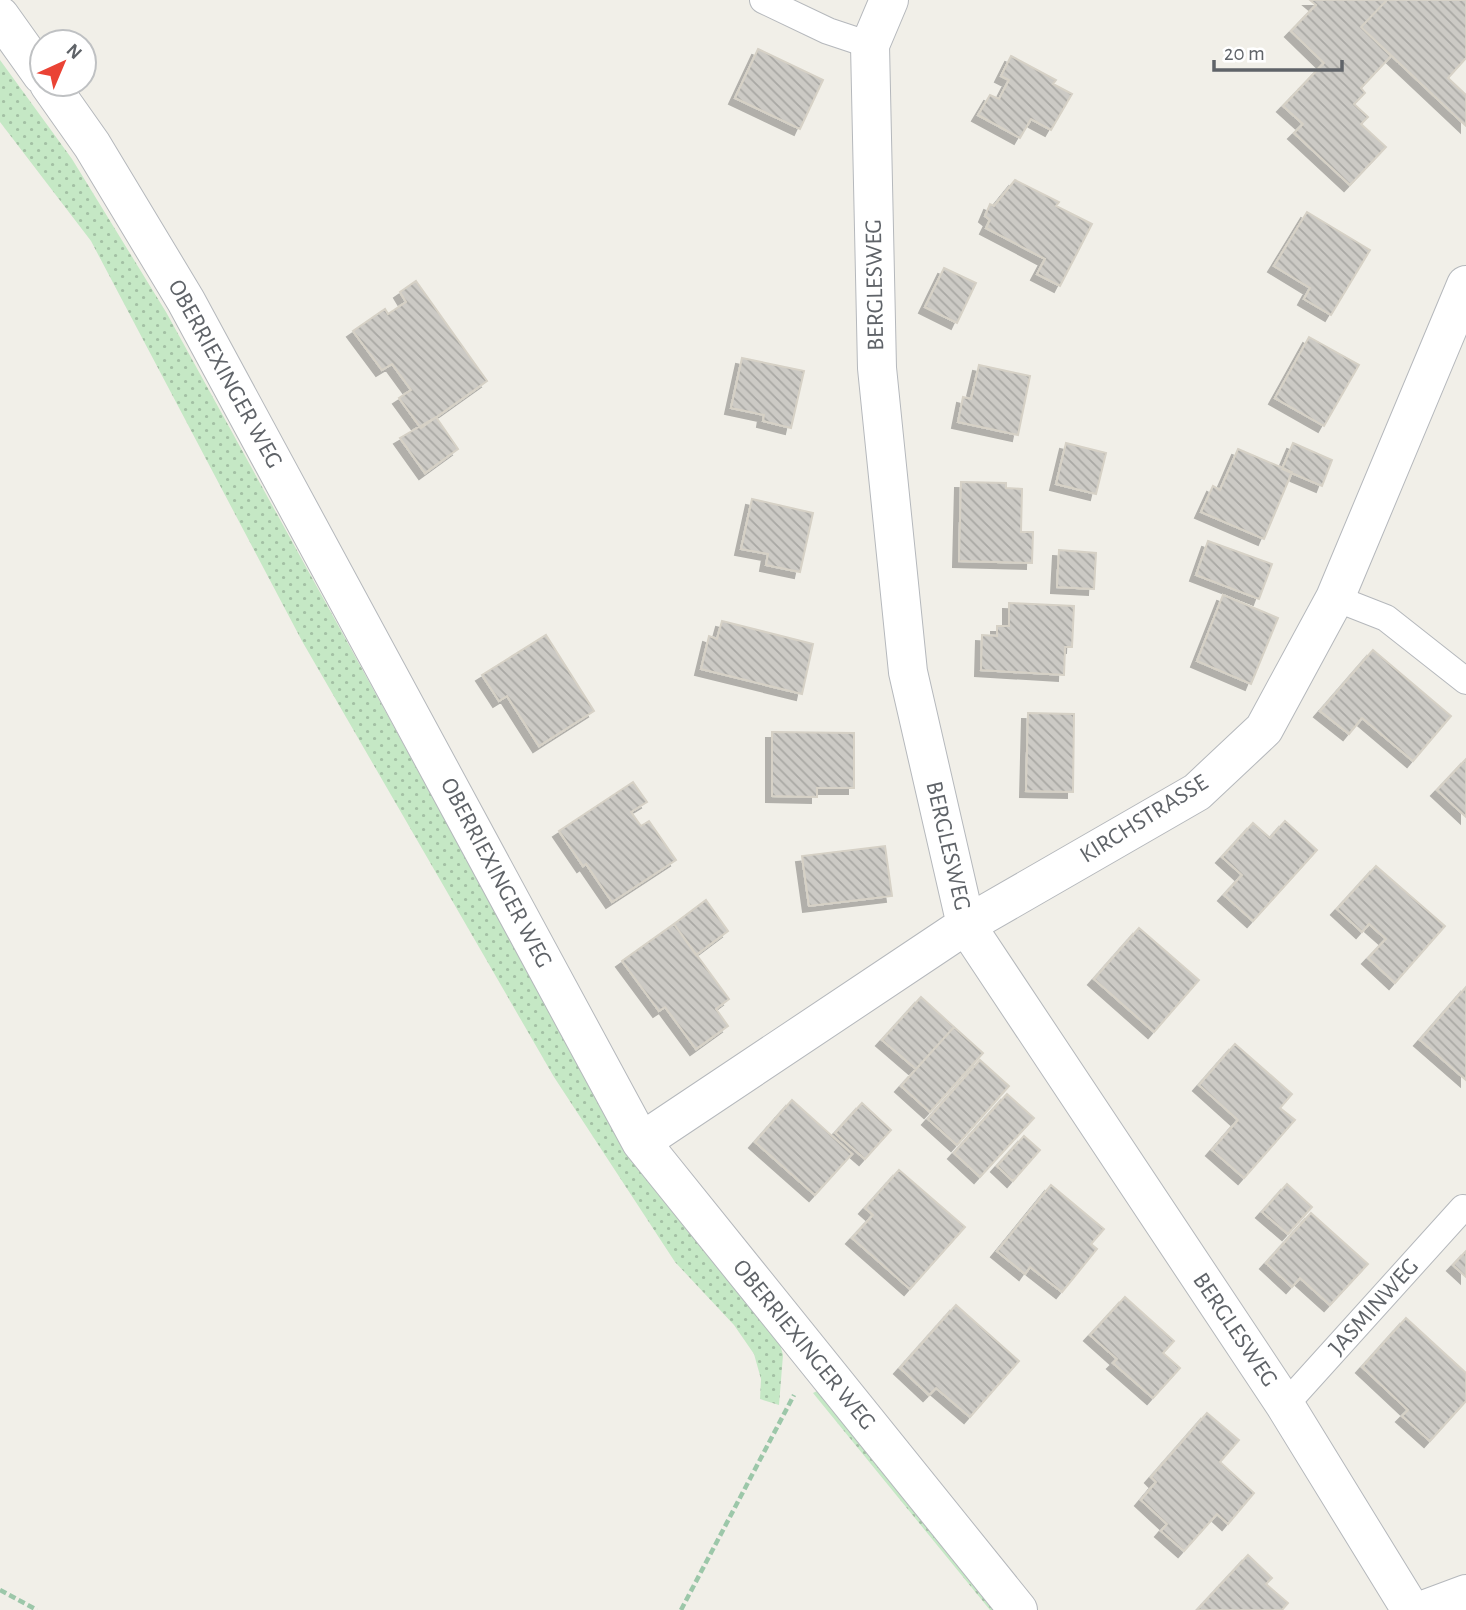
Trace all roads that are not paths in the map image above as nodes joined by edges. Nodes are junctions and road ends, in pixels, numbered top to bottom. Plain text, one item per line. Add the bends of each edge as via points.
1 (764, 0) edge
2 (889, 0) edge
3 (0, 16) edge
4 (870, 45) junction
5 (28, 55) edge
6 (59, 98) edge
7 (1466, 285) edge
8 (1335, 598) junction
9 (1466, 681) edge
10 (966, 925) junction
11 (641, 1142) junction
12 (1463, 1208) dead end
13 (1285, 1405) junction
14 (1466, 1594) edge
15 (1018, 1610) edge
16 (1411, 1610) edge
17 (1423, 1610) edge

1 - 4 lane via 828,31
2 - 4 street, BERGLESWEG
3 - 5 street
4 - 10 street, BERGLESWEG via 877,368 908,673
6 - 11 street, OBERRIEXINGER WEG via 186,301
7 - 8 street, KIRCHSTRASSE
8 - 9 lane via 1387,618
8 - 10 street, KIRCHSTRASSE via 1264,729 1197,792
10 - 11 street, KIRCHSTRASSE
10 - 13 street, BERGLESWEG
11 - 15 street, OBERRIEXINGER WEG
12 - 13 lane, JASMINWEG
13 - 16 street, BERGLESWEG
14 - 17 street

